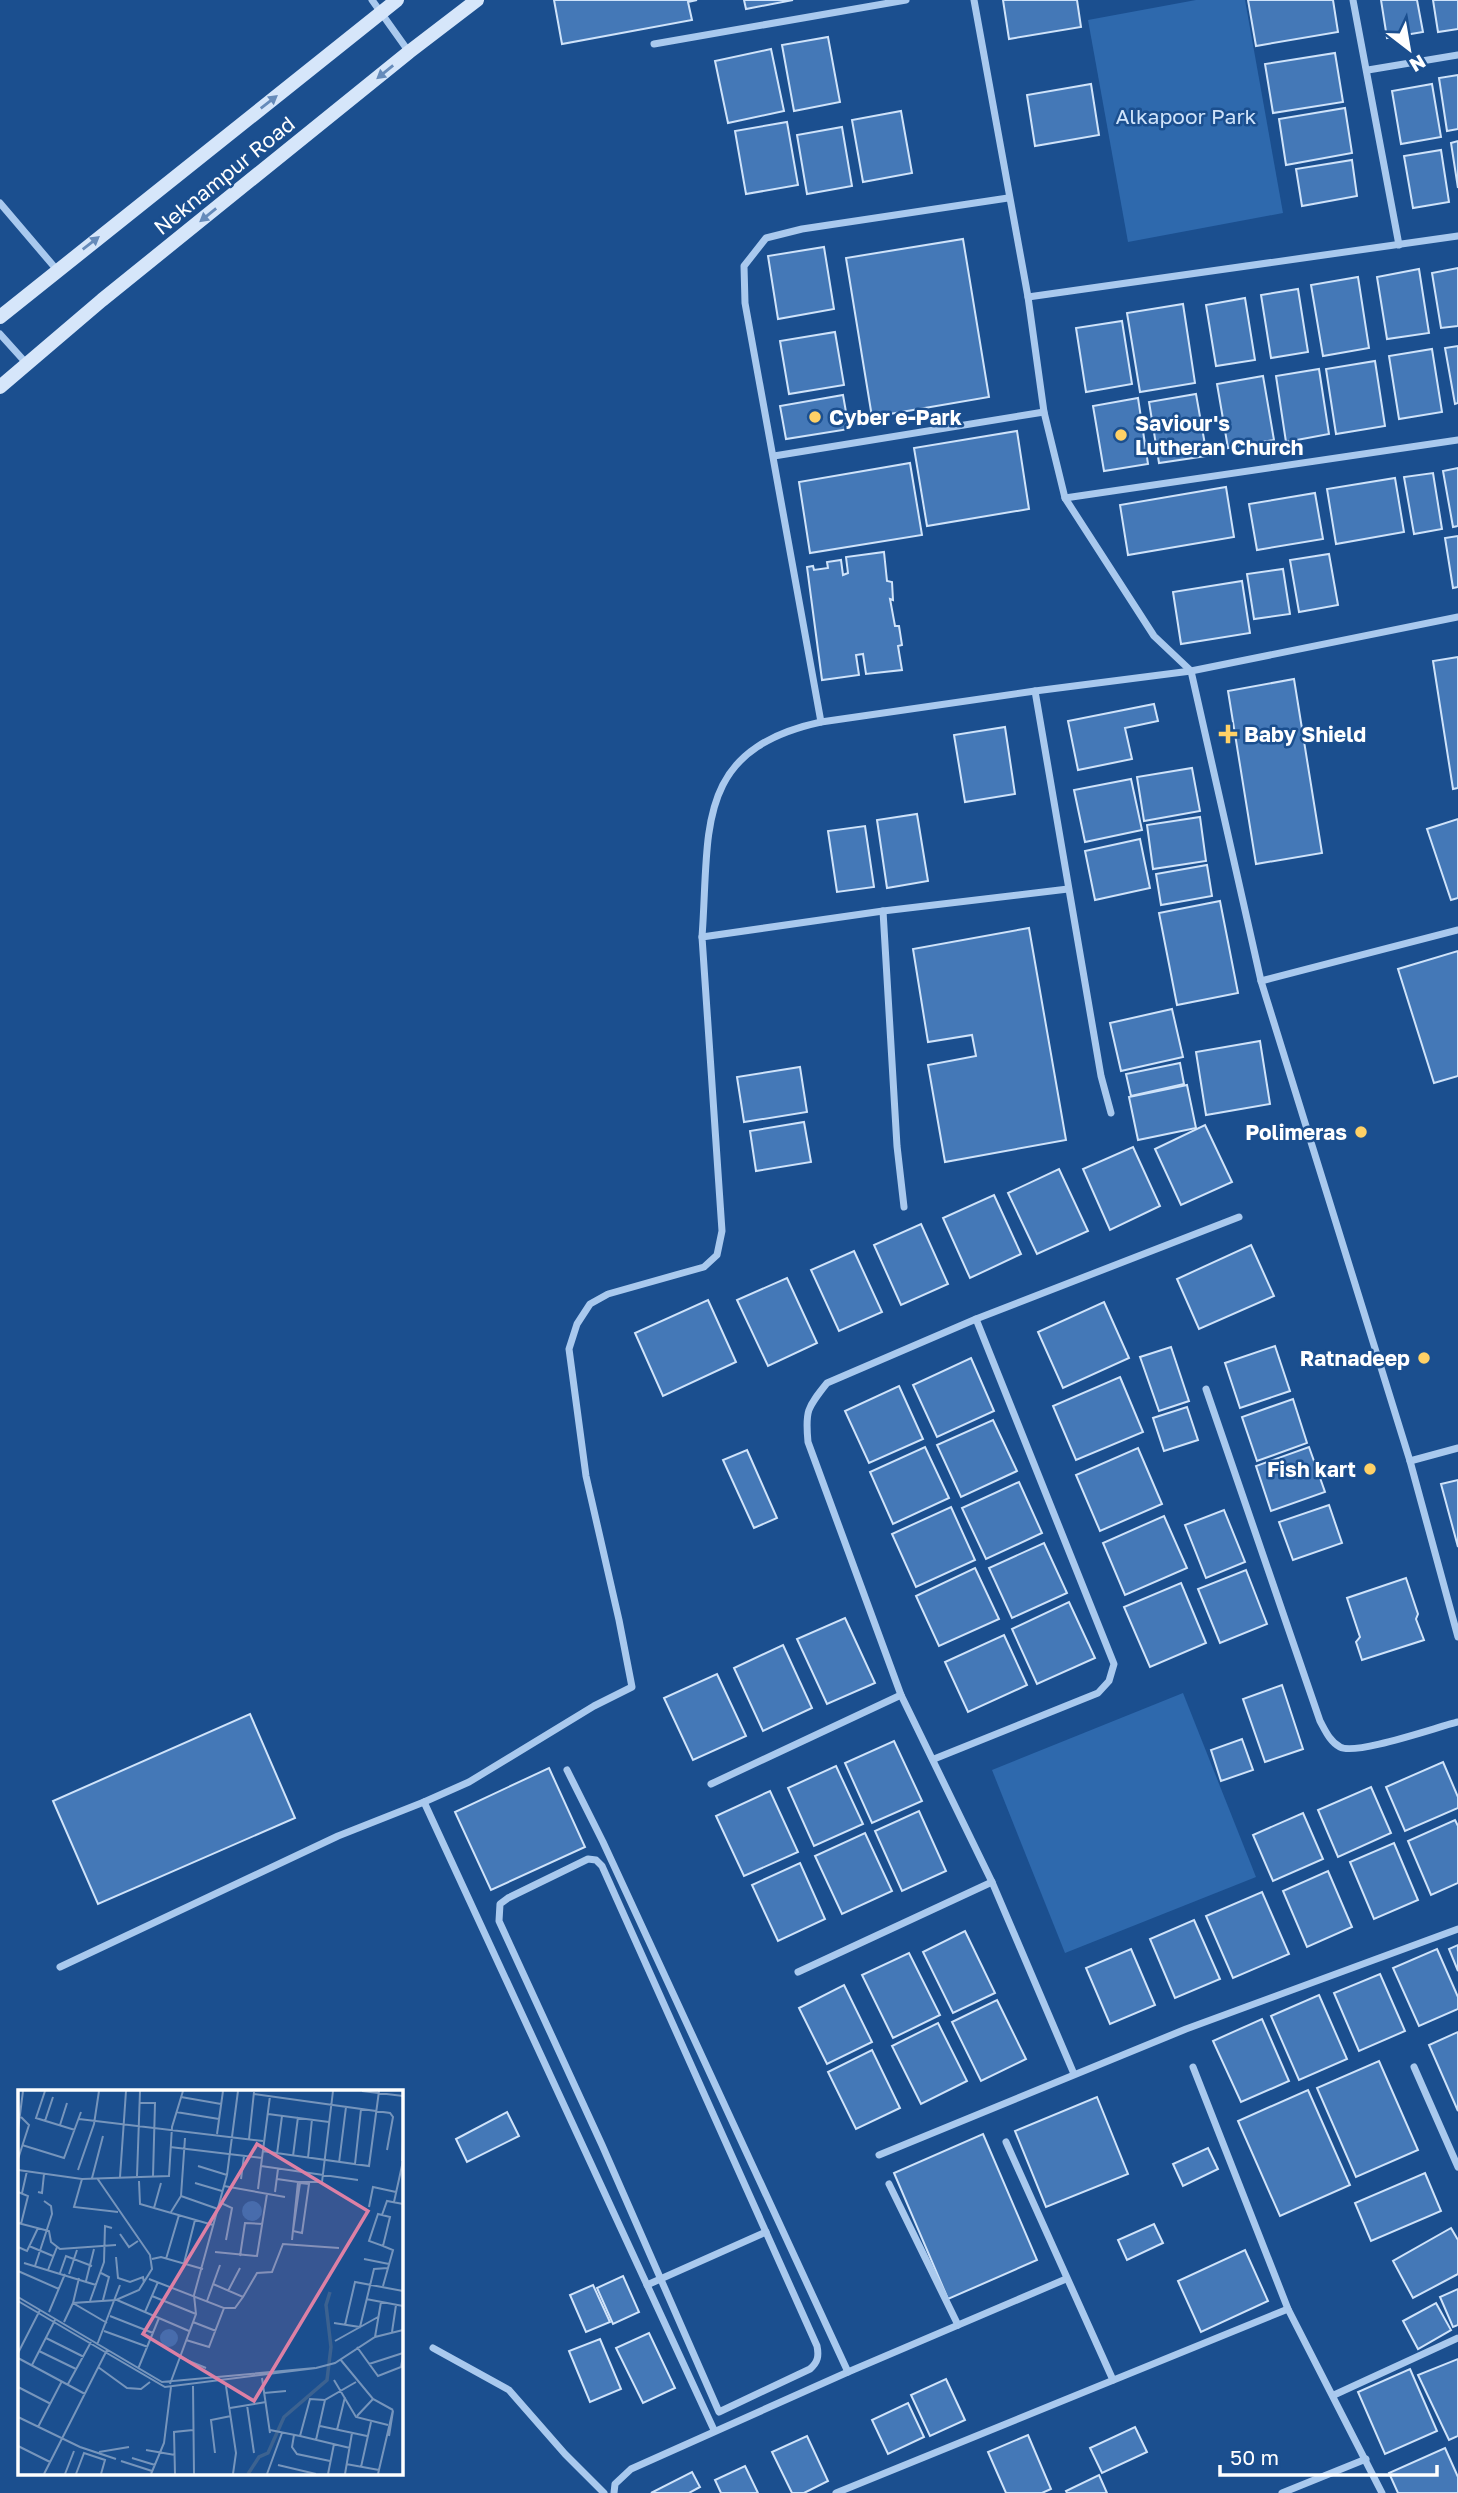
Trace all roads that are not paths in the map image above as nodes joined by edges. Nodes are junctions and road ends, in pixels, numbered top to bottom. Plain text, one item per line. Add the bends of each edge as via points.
1 (372, 0) edge
2 (397, 0) edge
3 (477, 0) edge
4 (906, 0) edge
5 (974, 0) edge
6 (1353, 0) edge
7 (382, 13) junction
8 (653, 44) dead end
9 (409, 52) junction
10 (1458, 55) edge
11 (1368, 71) junction
12 (1009, 198) junction
13 (0, 203) edge
14 (1458, 236) edge
15 (1399, 245) junction
16 (57, 270) junction
17 (1028, 297) junction
18 (0, 317) edge
19 (0, 334) edge
20 (28, 364) junction
21 (0, 387) edge
22 (1044, 412) junction
23 (1458, 440) edge
24 (774, 456) junction
25 (1065, 498) junction
26 (1458, 617) edge
27 (1191, 671) junction
28 (1035, 691) junction
29 (821, 722) junction
30 (1068, 890) junction
31 (883, 911) junction
32 (1458, 930) edge
33 (702, 937) junction
34 (1261, 981) junction
35 (1111, 1113) dead end
36 (904, 1207) dead end
37 (1239, 1217) dead end
38 (976, 1319) junction
39 (1206, 1389) dead end
40 (1458, 1448) edge
41 (1410, 1461) junction
42 (1458, 1637) edge
43 (901, 1695) junction
44 (1458, 1721) edge
45 (934, 1759) junction
46 (567, 1770) dead end
47 (711, 1784) dead end
48 (425, 1802) junction
49 (992, 1882) junction
50 (1458, 1929) edge
51 (60, 1967) dead end
52 (798, 1972) dead end
53 (1193, 2067) dead end
54 (1414, 2067) dead end
55 (1074, 2074) junction
56 (1006, 2142) dead end
57 (602, 2145) junction
58 (586, 2152) junction
59 (879, 2155) dead end
60 (1458, 2166) edge
61 (889, 2184) dead end
62 (766, 2232) junction
63 (1066, 2279) junction
64 (660, 2280) junction
65 (647, 2285) junction
66 (1288, 2309) junction
67 (958, 2325) junction
68 (1458, 2338) edge
69 (433, 2348) dead end
70 (848, 2372) junction
71 (1113, 2380) junction
72 (1334, 2395) junction
73 (719, 2412) junction
74 (708, 2417) junction
75 (714, 2430) junction
76 (1366, 2459) junction
77 (604, 2493) edge
78 (614, 2493) edge
79 (836, 2493) edge
80 (1282, 2493) edge
81 (1382, 2493) edge

1 - 7 street
2 - 7 street, Neknampur Road
3 - 9 street, Neknampur Road
4 - 8 street
5 - 12 street
6 - 11 street
7 - 9 street
16 -> 7 street, Neknampur Road
9 -> 20 street, Neknampur Road
10 - 11 street
11 - 15 street
12 - 17 street
12 - 24 street via 766,238 744,266 745,303
13 - 16 street
14 - 15 street
15 - 17 street
16 - 18 street, Neknampur Road
17 - 22 street
19 - 20 street
20 - 21 street, Neknampur Road
22 - 24 street
22 - 25 street
23 - 25 street
24 - 29 street
25 - 27 street via 1154,636
26 - 27 street
27 - 28 street
27 - 34 street
28 - 29 street
28 - 30 street
29 - 33 street via 758,744 720,785 710,820
30 - 31 street
30 - 35 street
31 - 33 street
31 - 36 street
32 - 34 street
33 - 48 street via 722,1231 717,1255 704,1267 608,1294 590,1304 569,1349 586,1476 632,1687 469,1782
34 - 41 street
37 - 38 street
38 - 43 street via 827,1383 806,1415 808,1443
38 - 45 street via 1114,1664 1110,1681 1098,1693
39 - 44 street via 1329,1738 1341,1748 1359,1749
40 - 41 street
41 - 42 street
43 - 45 street
43 - 47 street
45 - 49 street
46 - 70 street
48 - 51 street via 338,1836
48 - 58 street
49 - 52 street
49 - 55 street
50 - 55 street
53 - 66 street
54 - 60 street
55 - 59 street
56 - 63 street
57 - 58 street
57 - 62 street via 499,1921 499,1904 588,1859 602,1866
57 - 64 street
58 - 65 street
61 - 67 street
62 - 64 street
62 - 73 street via 819,2354 817,2363
63 - 67 street
63 - 71 street
64 - 65 street
64 - 73 street
65 - 74 street
66 - 71 street
66 - 72 street
67 - 70 street
68 - 72 street
69 - 77 street via 509,2390
70 - 75 street
71 - 79 street
72 - 76 street
73 - 74 street
74 - 75 street
75 - 78 street via 631,2469 615,2484
76 - 80 street
76 - 81 street

